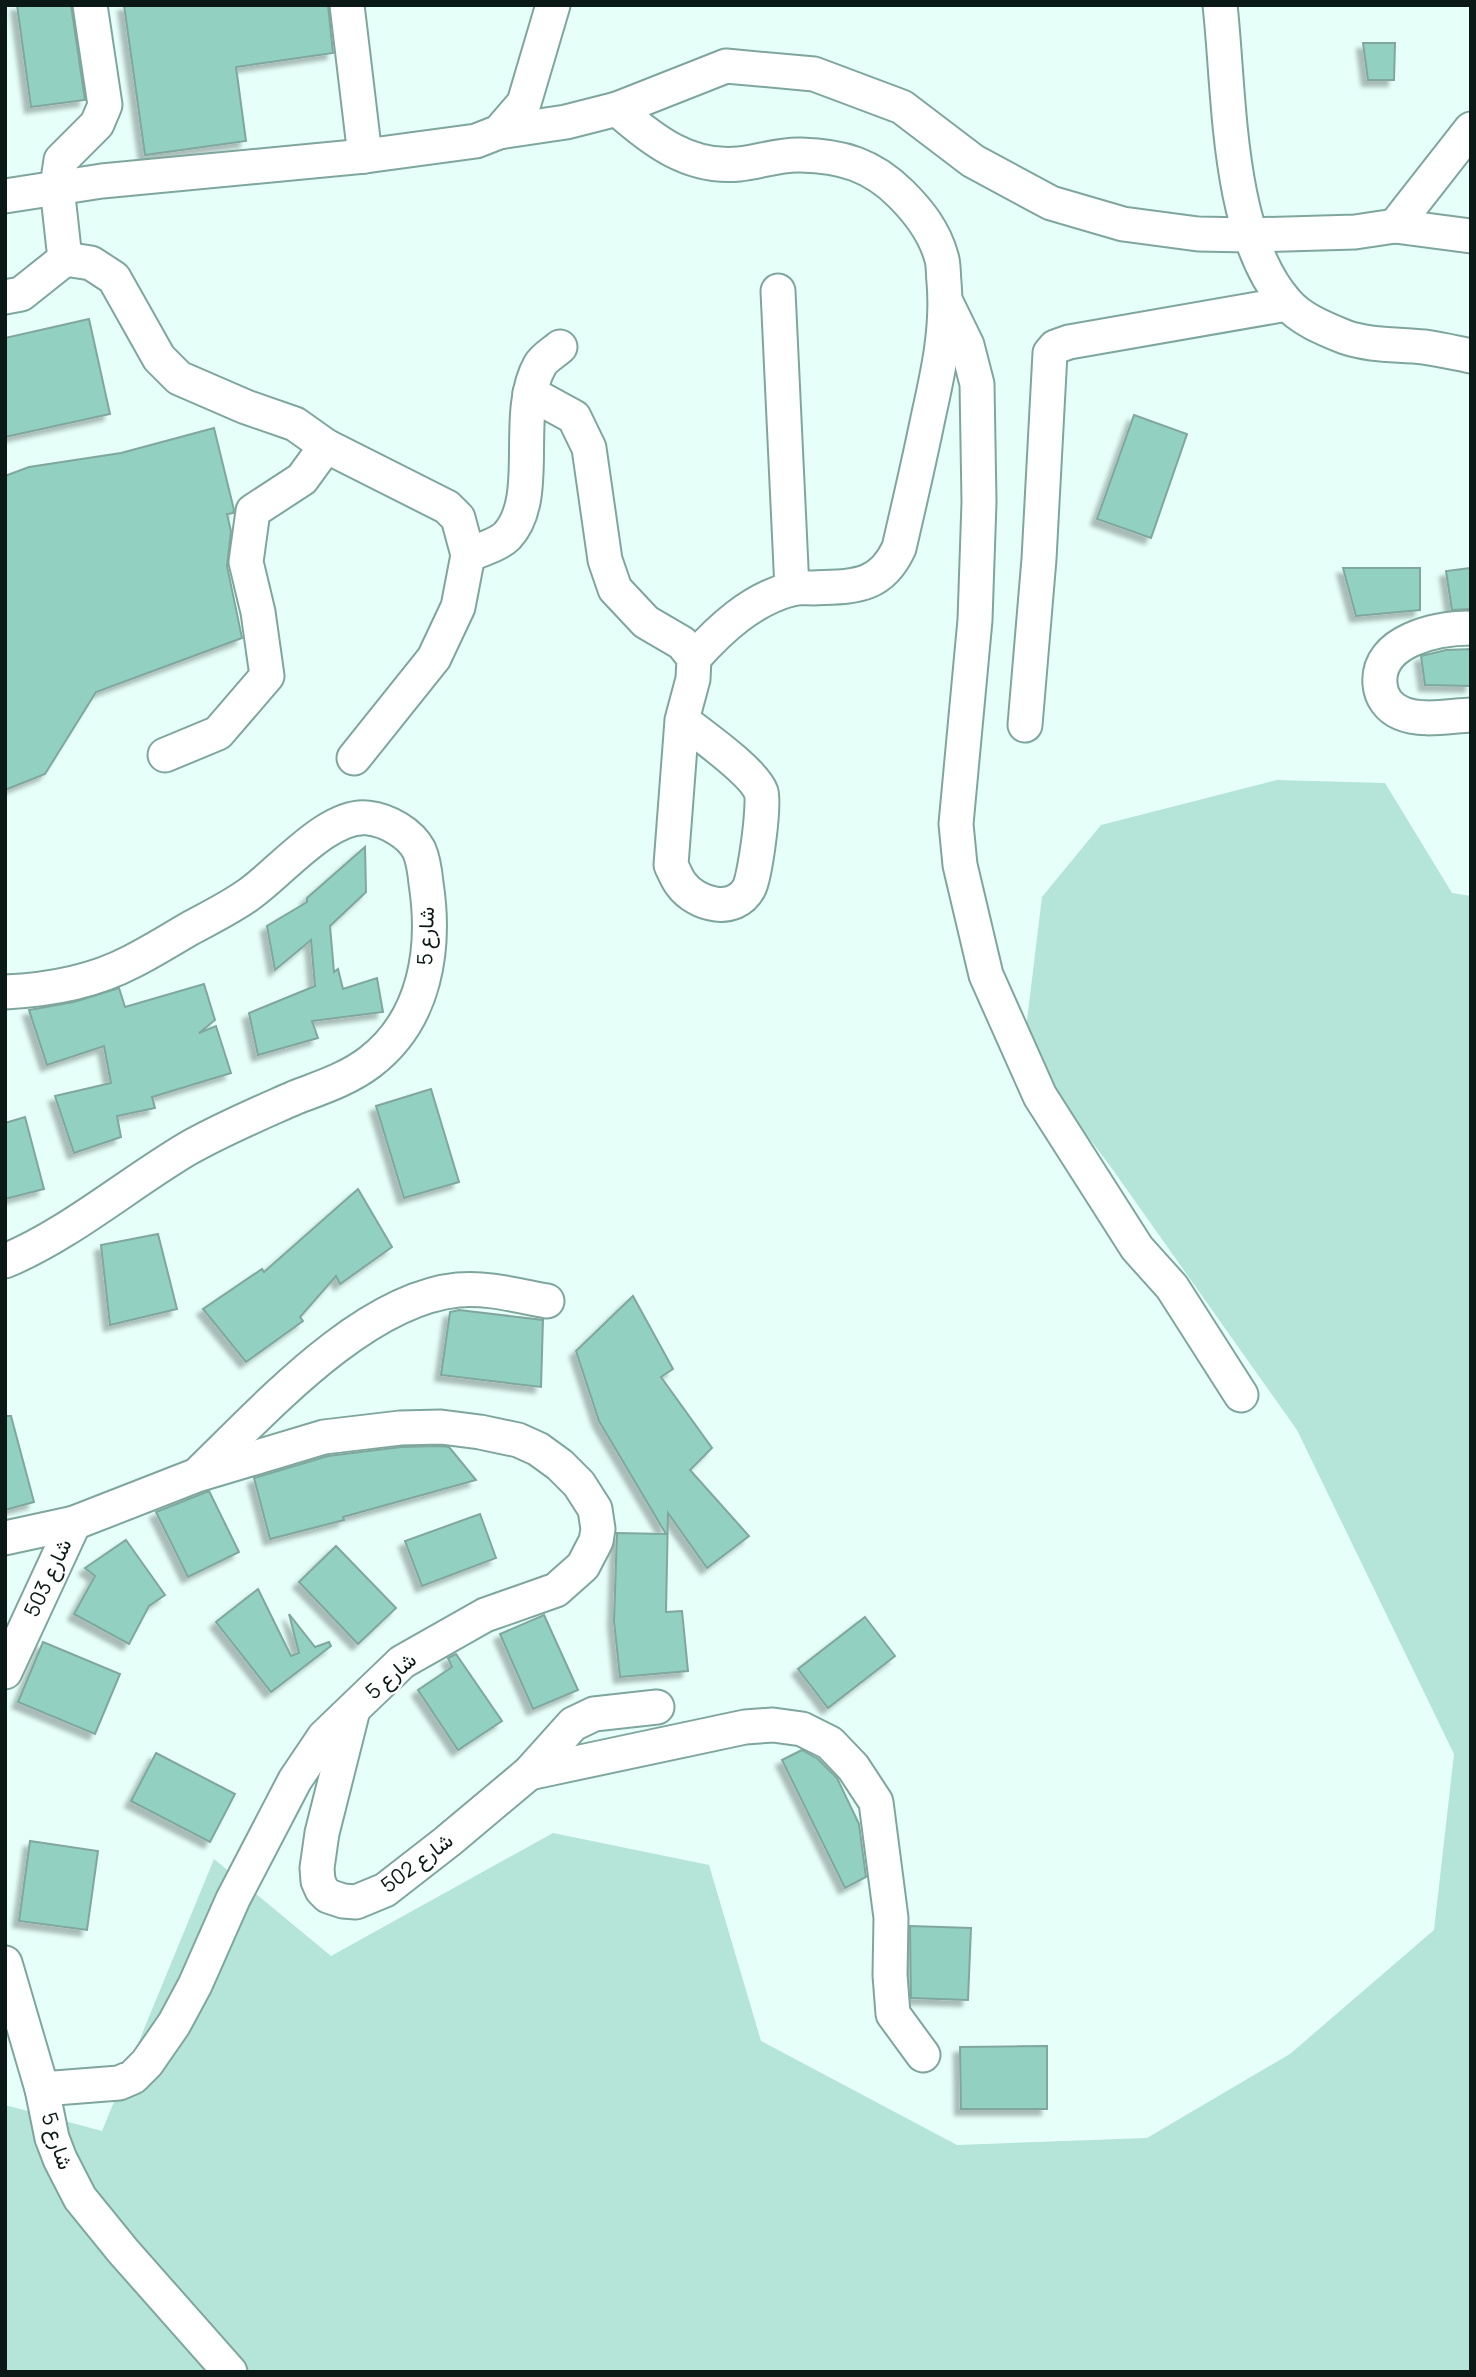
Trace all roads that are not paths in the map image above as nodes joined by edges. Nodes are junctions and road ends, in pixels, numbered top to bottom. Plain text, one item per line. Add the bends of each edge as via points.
1 (90, 5) edge
2 (347, 5) edge
3 (553, 5) edge
4 (1220, 5) edge
5 (617, 109) junction
6 (1471, 129) edge
7 (499, 132) junction
8 (365, 156) junction
9 (57, 187) junction
10 (5, 195) edge
11 (1395, 226) junction
12 (1249, 235) junction
13 (1471, 236) edge
14 (65, 260) junction
15 (778, 291) dead end
16 (5, 297) edge
17 (946, 302) junction
18 (1287, 304) junction
19 (560, 347) dead end
20 (1471, 356) edge
21 (530, 393) junction
22 (326, 446) junction
23 (468, 555) junction
24 (792, 589) junction
25 (1471, 628) edge
26 (694, 658) junction
27 (1471, 715) edge
28 (682, 720) junction
29 (1025, 725) dead end
30 (165, 755) dead end
31 (354, 758) dead end
32 (5, 992) edge
33 (5, 1261) edge
34 (547, 1301) dead end
35 (1241, 1395) dead end
36 (197, 1475) junction
37 (74, 1523) junction
38 (5, 1538) edge
39 (5, 1672) edge
40 (657, 1707) dead end
41 (353, 1710) junction
42 (529, 1773) junction
43 (5, 1963) edge
44 (923, 2055) dead end
45 (42, 2089) junction
46 (229, 2372) edge

1 - 9 street via 105,105 97,124 61,160
2 - 8 street
3 - 7 street via 524,103
4 - 12 street via 1233,146
5 - 7 street
5 - 12 street via 726,66 814,74 902,107 973,161 1051,202 1123,224
5 - 17 street via 676,153 709,164 739,164 785,154 831,156 862,165 891,184 931,229 942,257
6 - 11 street
7 - 8 street via 454,145
8 - 9 street
9 - 10 street
9 - 14 street
11 - 12 street via 1355,232
11 - 13 street
12 - 18 street
14 - 16 street via 21,294
14 - 22 street via 91,263 114,278 159,358 179,378 295,424
15 - 24 street
17 - 24 street via 943,349 892,563 874,580 856,586
17 - 35 street via 967,345 977,384 975,620 956,824 960,865 986,975 1040,1096 1137,1248 1172,1287
18 - 20 street via 1313,323 1347,337 1382,346 1424,347
18 - 29 street via 1069,342 1050,353
19 - 21 street via 540,363
21 - 23 street via 520,515 506,538
21 - 26 street via 574,417 589,448 605,560 615,589 646,622 682,643
22 - 23 street via 447,507 458,518
22 - 30 street via 302,479 253,511 246,562 268,676 219,733
23 - 31 street via 458,607 434,658
24 - 26 street via 754,604 722,628
25 - 27 street via 1422,635 1403,644 1383,665 1380,678 1387,702 1402,714
26 - 28 street
28 - 28 street via 671,865 681,886 701,901 720,905 737,901 750,888 763,816 761,793 754,781
32 - 33 street, شارع 5 via 82,980 128,964 248,895 337,824 367,817 397,827 419,850 429,905 428,960 422,989 392,1041 370,1062 344,1077 215,1133 55,1235
34 - 36 street via 460,1290 398,1306 322,1359
36 - 37 street, شارع 5
36 - 41 street, شارع 5 via 324,1437 441,1427 518,1440 538,1449 579,1484 595,1509 598,1529 583,1566 556,1590 485,1615 402,1662
37 - 38 street, شارع 5
37 - 39 street, شارع 503
40 - 42 street, شارع 502 via 594,1714 573,1724
41 - 42 street, شارع 502 via 317,1868 318,1881 328,1896 356,1902 385,1890
41 - 45 street, شارع 5 via 324,1737 295,1780 233,1899 195,1985 147,2063 119,2083
42 - 44 street via 745,1727 802,1729 830,1743 876,1802 891,1918 894,2014
43 - 45 street
45 - 46 street, شارع 5 via 52,2138 80,2198

